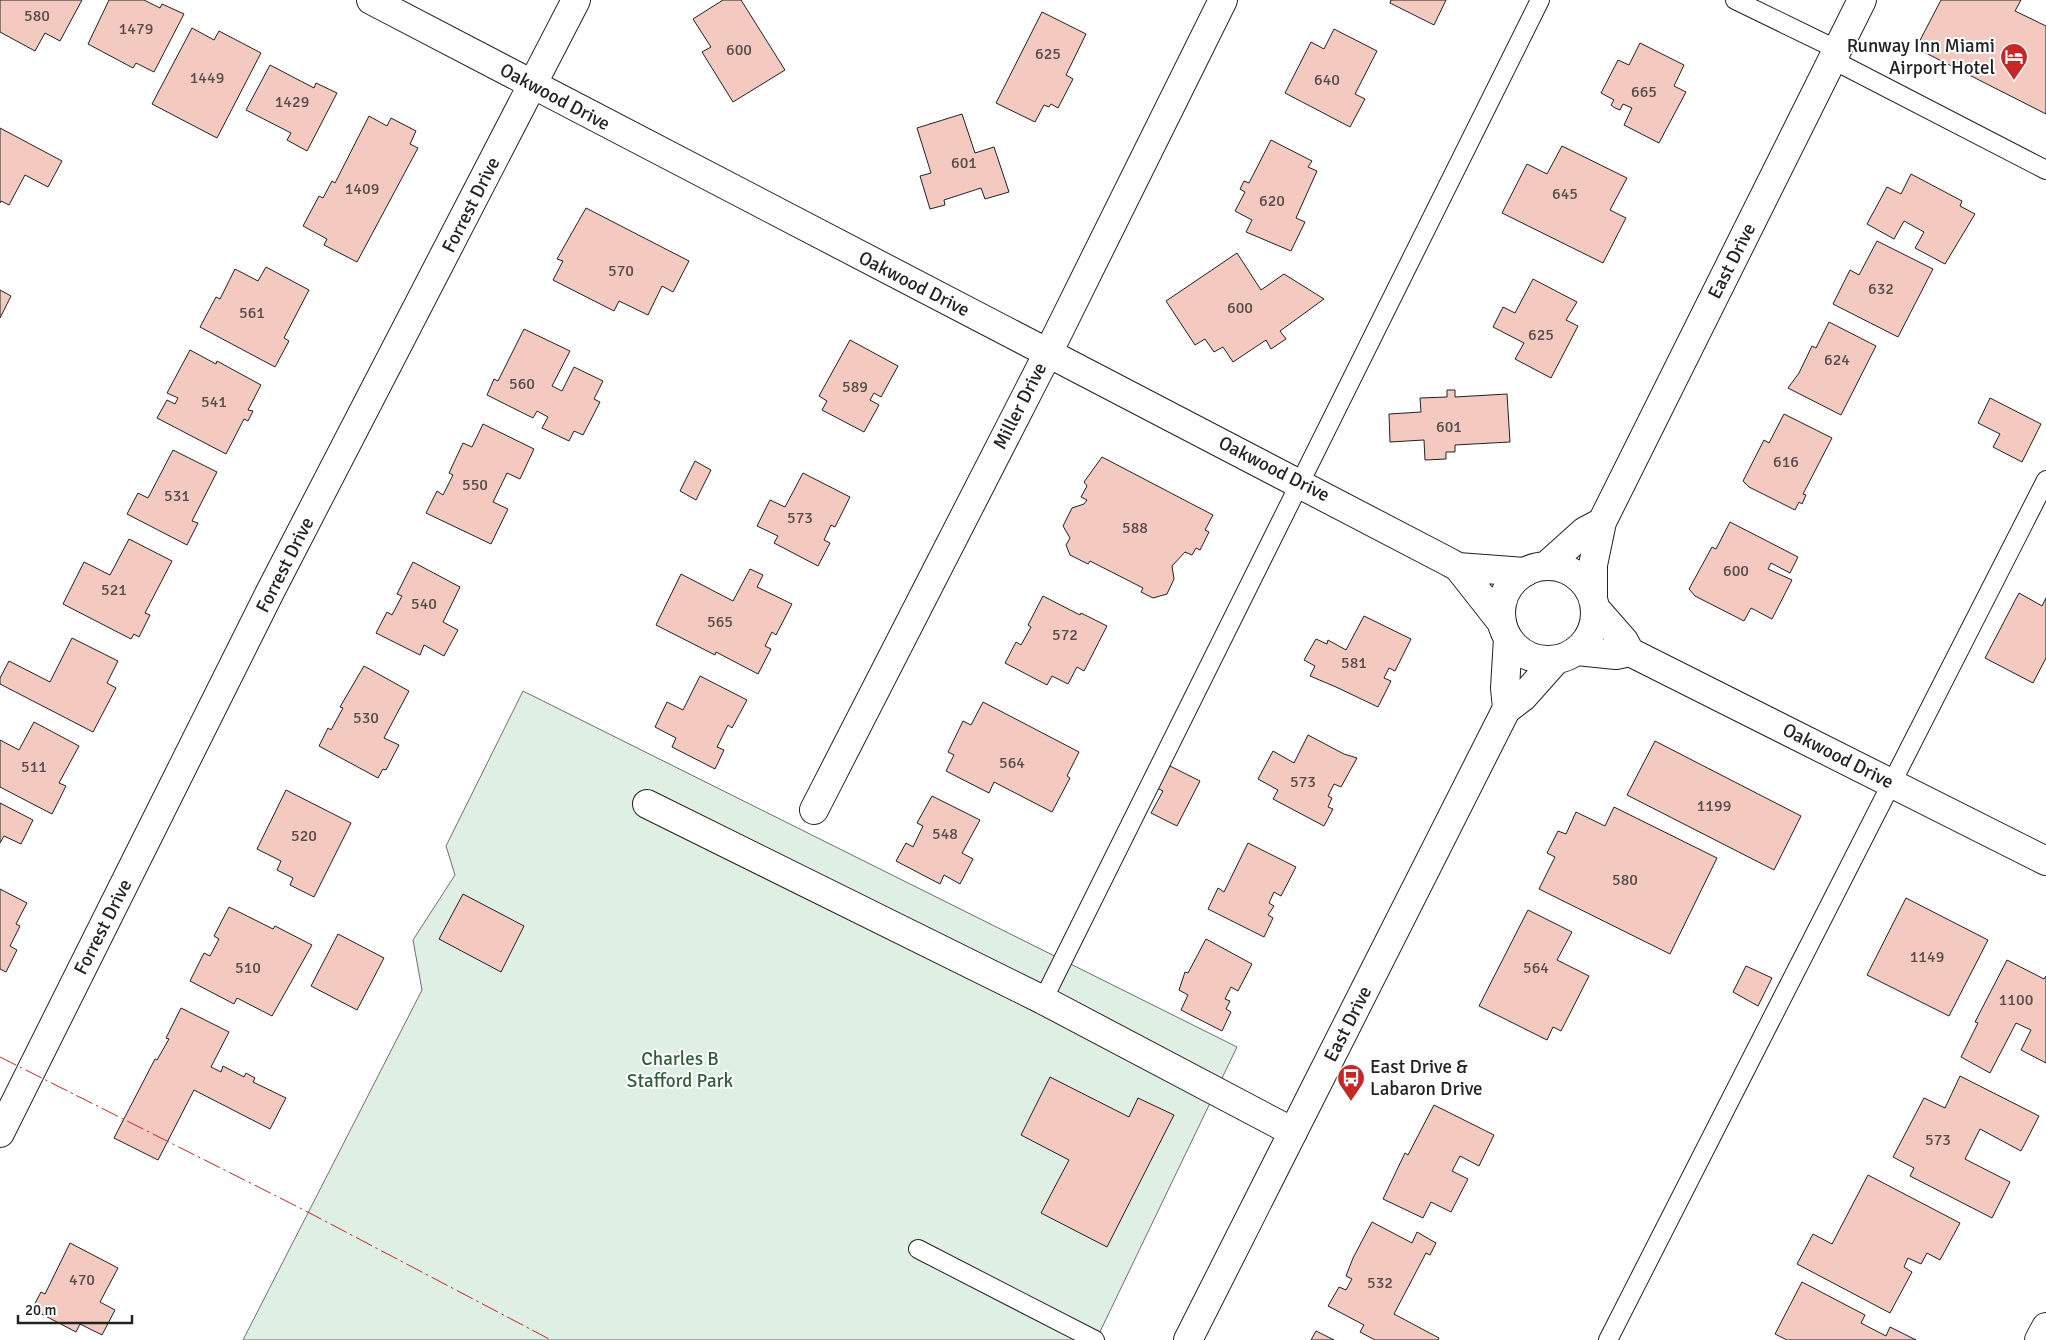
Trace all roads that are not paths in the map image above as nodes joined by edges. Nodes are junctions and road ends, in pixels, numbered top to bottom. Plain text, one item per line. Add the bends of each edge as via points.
1 (371, 0) edge
2 (576, 0) edge
3 (1223, 0) edge
4 (1540, 0) edge
5 (1735, 0) edge
6 (1862, 0) edge
7 (1835, 55) junction
8 (533, 86) junction
9 (2046, 170) edge
10 (1048, 353) junction
11 (2046, 480) edge
12 (1300, 482) junction
13 (1602, 522) junction
14 (1458, 567) junction
15 (1536, 569) junction
16 (1594, 603) junction
17 (1505, 630) junction
18 (1630, 652) junction
19 (1566, 656) junction
20 (1507, 708) junction
21 (1893, 783) junction
22 (648, 804) dead end
23 (814, 810) dead end
24 (2046, 861) edge
25 (1042, 1000) junction
26 (4, 1117) edge
27 (1293, 1132) junction
28 (918, 1249) dead end
29 (2046, 1327) edge
30 (1095, 1340) edge
31 (1188, 1340) edge
32 (1608, 1340) edge
33 (2039, 1340) edge

1 - 8 street, Oakwood Drive
2 - 8 street, Forrest Drive
3 - 10 street, Miller Drive
4 - 12 lane
5 - 7 lane
6 - 7 street, East Drive
7 - 9 lane
7 - 13 street, East Drive
8 - 10 street, Oakwood Drive
8 - 26 street, Forrest Drive via 270,592
10 - 12 street, Oakwood Drive
10 - 23 street, Miller Drive
11 - 21 lane
12 - 14 street, Oakwood Drive
12 - 25 lane
13 - 15 street via 1585,530
13 - 16 street, East Drive via 1593,565
14 - 15 street, Oakwood Drive
14 - 17 street, Oakwood Drive
15 - 16 street via 1561,568 1575,574 1586,584
15 - 17 street via 1513,581 1505,593 1501,608
16 - 18 street, Oakwood Drive
16 - 19 street via 1594,625 1588,639
17 - 19 street via 1517,648 1528,656 1541,660
17 - 20 street
18 - 19 street
18 - 21 street, Oakwood Drive
19 - 20 street, East Drive
20 - 27 street, East Drive
21 - 24 street, Oakwood Drive
21 - 32 lane
22 - 25 street
25 - 27 street
27 - 31 street, East Drive
28 - 30 lane
29 - 33 street

